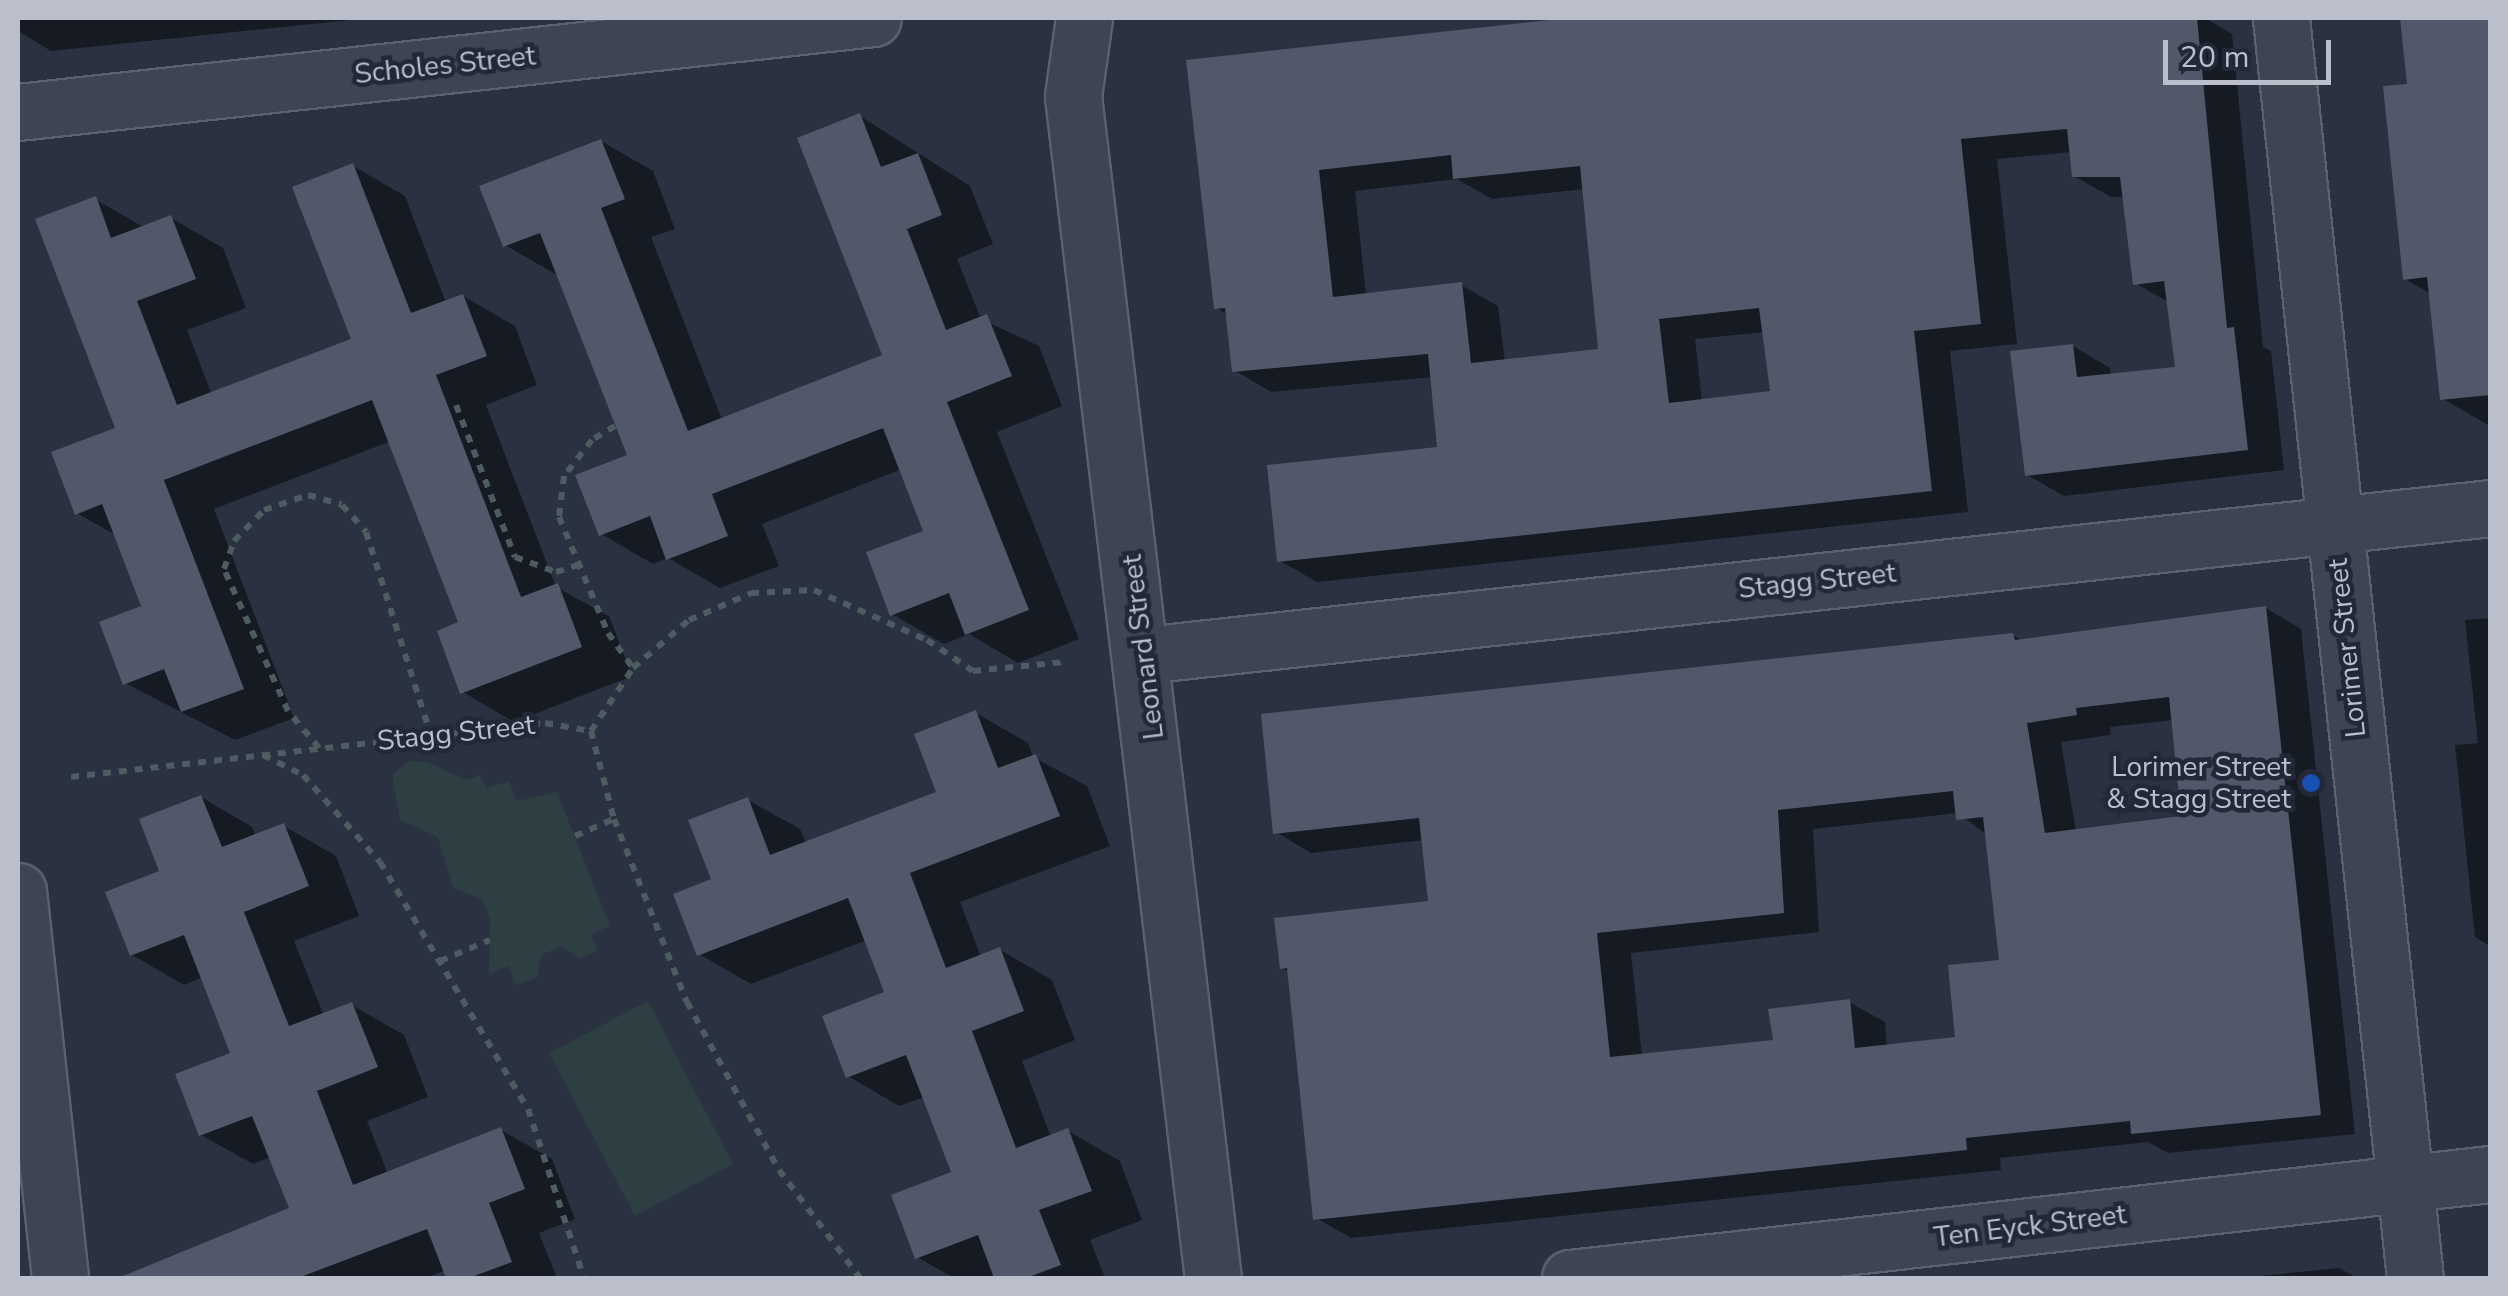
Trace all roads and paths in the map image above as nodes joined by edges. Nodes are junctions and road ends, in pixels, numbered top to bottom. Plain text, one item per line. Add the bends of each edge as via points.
1 (873, 18) edge
2 (1084, 18) edge
3 (2281, 18) edge
4 (18, 112) edge
5 (456, 404) dead end
6 (615, 426) dead end
7 (2490, 508) edge
8 (2334, 524) junction
9 (579, 565) junction
10 (1144, 654) junction
11 (1064, 662) dead end
12 (633, 668) junction
13 (591, 731) junction
14 (431, 736) junction
15 (320, 748) junction
16 (262, 755) junction
17 (71, 776) dead end
18 (614, 820) junction
19 (575, 836) dead end
20 (18, 891) edge
21 (490, 940) dead end
22 (440, 961) junction
23 (2490, 1174) edge
24 (2405, 1183) junction
25 (60, 1278) edge
26 (584, 1278) edge
27 (860, 1278) edge
28 (1213, 1278) edge
29 (1570, 1278) edge
30 (2414, 1278) edge

1 - 4 street, Scholes Street
2 - 10 street, Leonard Street via 1074,96
3 - 8 street, Lorimer Street
5 - 9 path via 515,558 556,572
6 - 9 path via 592,440 564,476 560,516
7 - 8 street, Stagg Street
8 - 10 street, Stagg Street
8 - 24 street, Lorimer Street
9 - 12 path via 608,633
10 - 28 street, Leonard Street
11 - 12 path via 973,671 927,640 814,590 751,593 705,613
12 - 13 path
13 - 14 path, Stagg Street via 545,723
13 - 18 path
14 - 15 path, Stagg Street
14 - 15 path via 366,532 342,505 308,494 264,510 234,542 224,569 288,711
15 - 16 path, Stagg Street
16 - 17 path, Stagg Street
16 - 22 path via 303,775 345,815
18 - 19 path
18 - 27 path via 687,1002 779,1170
20 - 25 street
21 - 22 path
22 - 26 path via 528,1109
23 - 24 street, Ten Eyck Street
24 - 29 street, Ten Eyck Street
24 - 30 street, Lorimer Street

